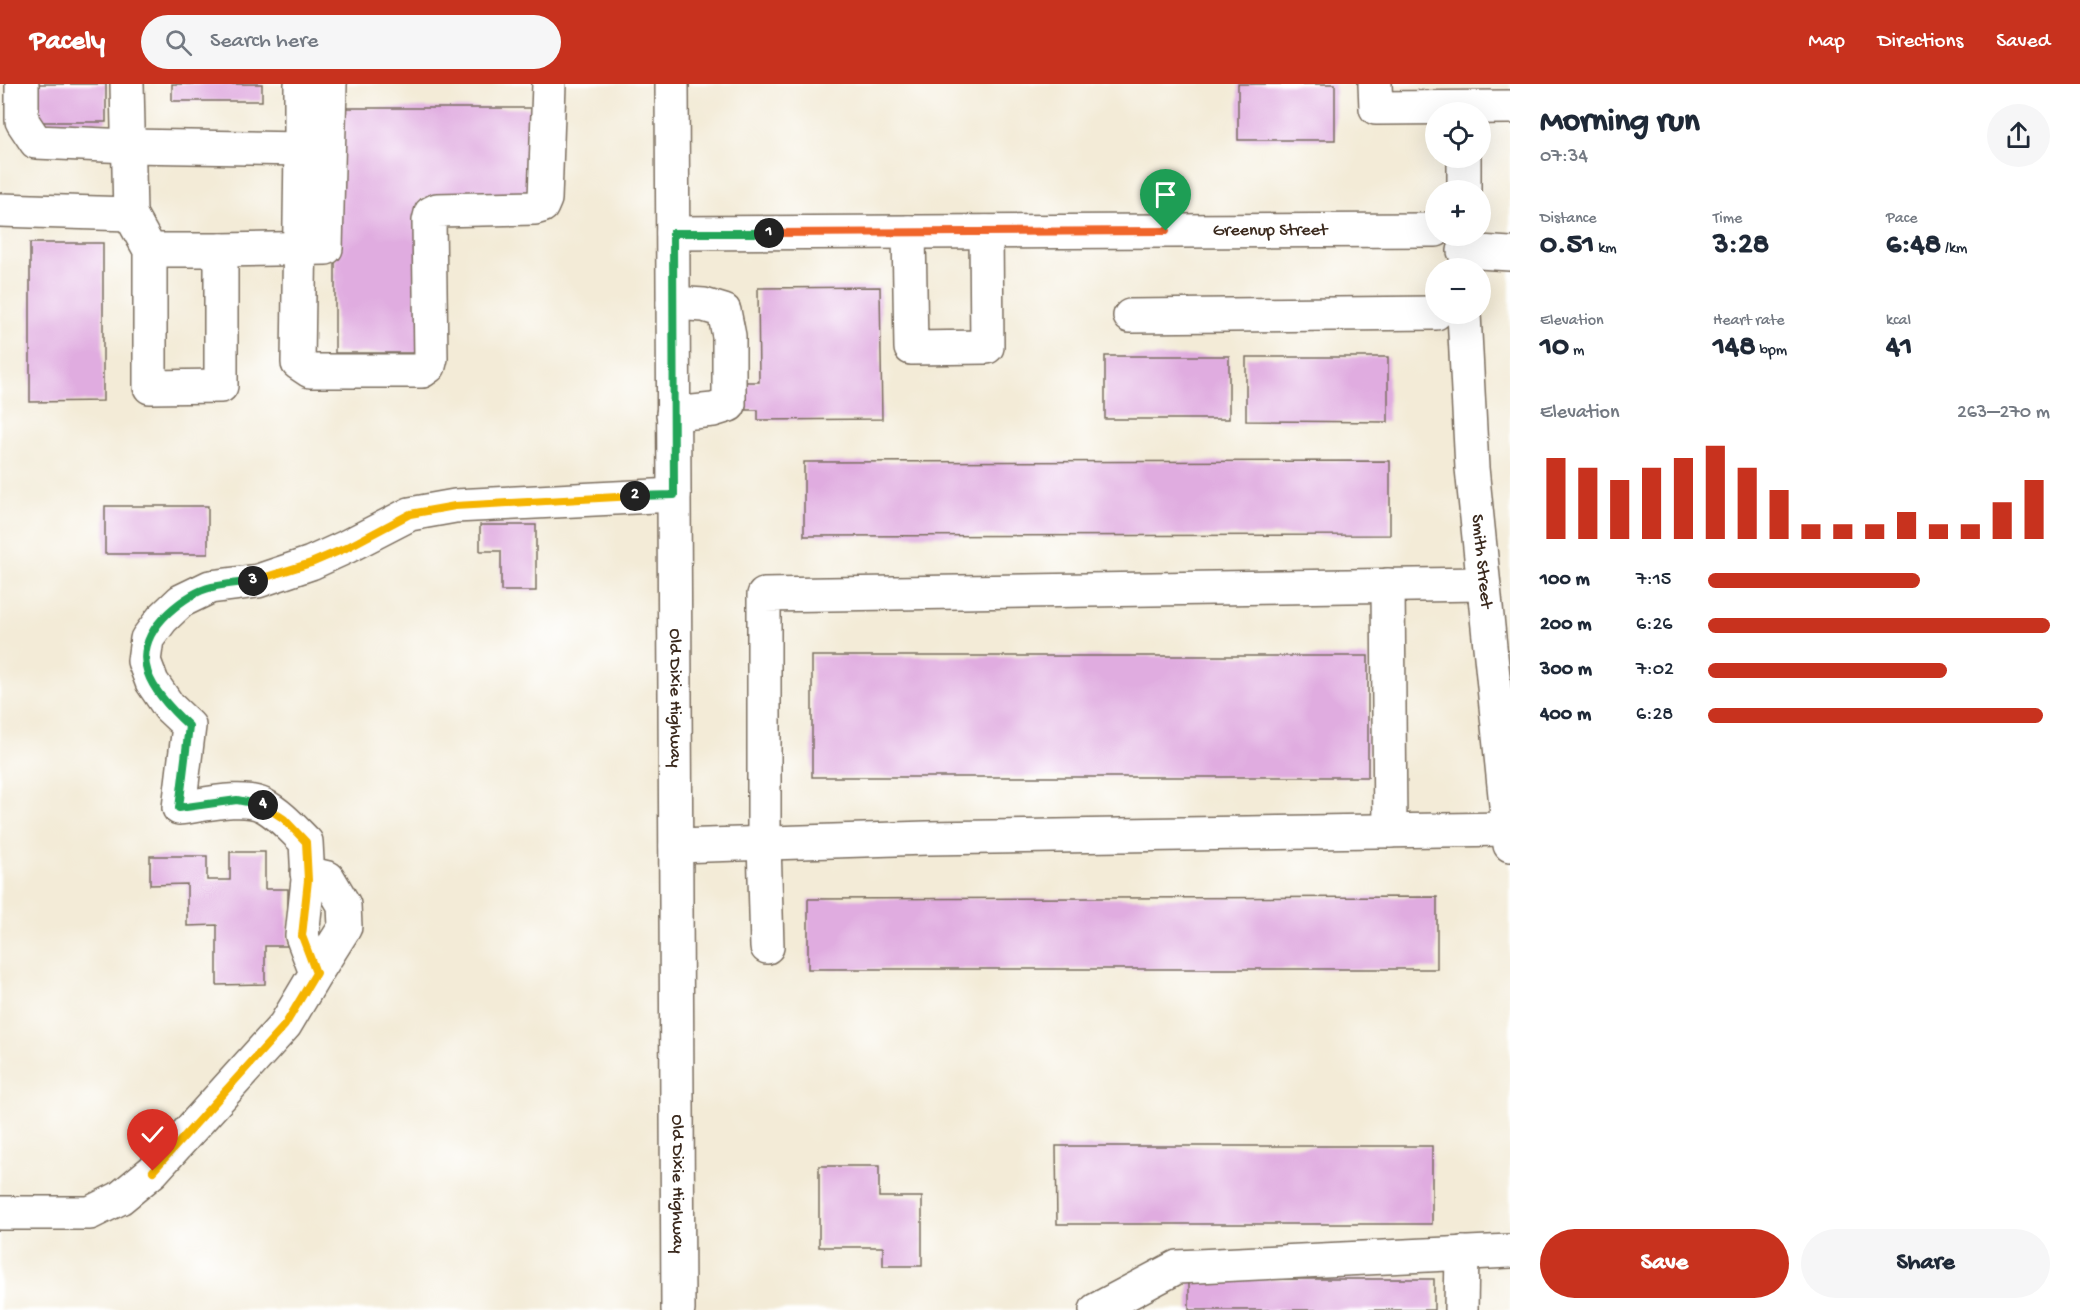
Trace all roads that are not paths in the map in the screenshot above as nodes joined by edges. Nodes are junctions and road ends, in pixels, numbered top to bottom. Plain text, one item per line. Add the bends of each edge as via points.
1 (22, 84) edge
2 (127, 84) edge
3 (300, 84) edge
4 (330, 84) edge
5 (549, 84) edge
6 (672, 84) edge
7 (1375, 84) edge
8 (1464, 101) edge
9 (1510, 107) edge
10 (129, 146) junction
11 (301, 149) junction
12 (0, 210) edge
13 (130, 214) junction
14 (1425, 230) edge
15 (909, 232) junction
16 (986, 232) junction
17 (673, 233) junction
18 (300, 248) junction
19 (150, 250) junction
20 (221, 250) junction
21 (1464, 252) edge
22 (1510, 254) edge
23 (673, 303) junction
24 (1425, 313) edge
25 (1130, 316) dead end
26 (1465, 324) edge
27 (673, 414) junction
28 (674, 495) junction
29 (1483, 584) junction
30 (1388, 585) junction
31 (1390, 831) junction
32 (1509, 837) edge
33 (764, 843) junction
34 (676, 846) junction
35 (767, 947) dead end
36 (0, 1213) edge
37 (1510, 1251) edge
38 (1462, 1254) junction
39 (1145, 1297) edge
40 (678, 1310) edge
41 (1096, 1310) edge
42 (1461, 1310) edge

1 - 10 street via 22,121 36,142
2 - 10 street
3 - 11 street
4 - 18 street via 326,248
5 - 18 street via 542,206 431,213 431,358 422,371 310,371 298,363
6 - 17 street, Old Dixie Highway
7 - 8 street via 1376,108
8 - 9 street
10 - 11 street
10 - 13 street
11 - 18 street
12 - 13 street
13 - 19 street
14 - 16 street, Greenup Street
15 - 16 street, Greenup Street
15 - 16 street via 911,348 987,347
15 - 17 street, Greenup Street
17 - 23 street, Old Dixie Highway
18 - 20 street
19 - 20 street
19 - 20 street via 150,387 221,386
21 - 22 street
23 - 27 street, Old Dixie Highway
23 - 27 street via 724,311 729,336 729,405
24 - 25 street
26 - 29 street, Smith Street
27 - 28 street, Old Dixie Highway
28 - 34 street, Old Dixie Highway
28 - 36 street via 455,506 410,514 311,563 258,581 210,587 181,601 162,619 147,639 144,661 169,707 189,726 179,808 237,800 262,804 284,819 306,842 302,936 316,973 285,1025 153,1171 120,1198 90,1213
29 - 30 street
29 - 32 street, Smith Street
30 - 31 street
30 - 33 street via 764,595
31 - 32 street
31 - 33 street
33 - 34 street
33 - 35 street
34 - 40 street, Old Dixie Highway
37 - 38 street
38 - 39 street via 1177,1267
38 - 42 street
39 - 41 street

